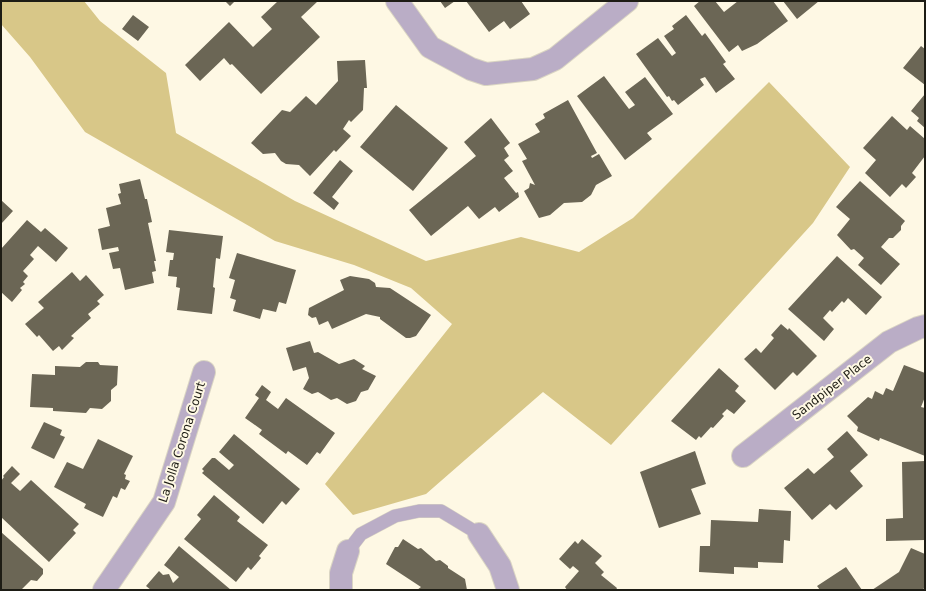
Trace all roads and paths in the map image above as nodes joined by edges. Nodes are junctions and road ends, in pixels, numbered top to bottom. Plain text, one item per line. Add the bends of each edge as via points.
1 (397, 1) edge
2 (627, 1) edge
3 (925, 326) edge
4 (204, 372) dead end
5 (743, 456) dead end
6 (479, 534) joint
7 (348, 551) joint
8 (104, 590) edge
9 (341, 590) edge
10 (508, 590) edge

1 - 2 street via 430,47 471,69 486,74 533,69 555,59
3 - 5 street, Sandpiper Place via 890,342
4 - 8 street, La Jolla Corona Court via 164,502
6 - 7 lane via 441,511 419,511 395,516 361,534
6 - 10 street via 500,566
7 - 9 street via 341,573

